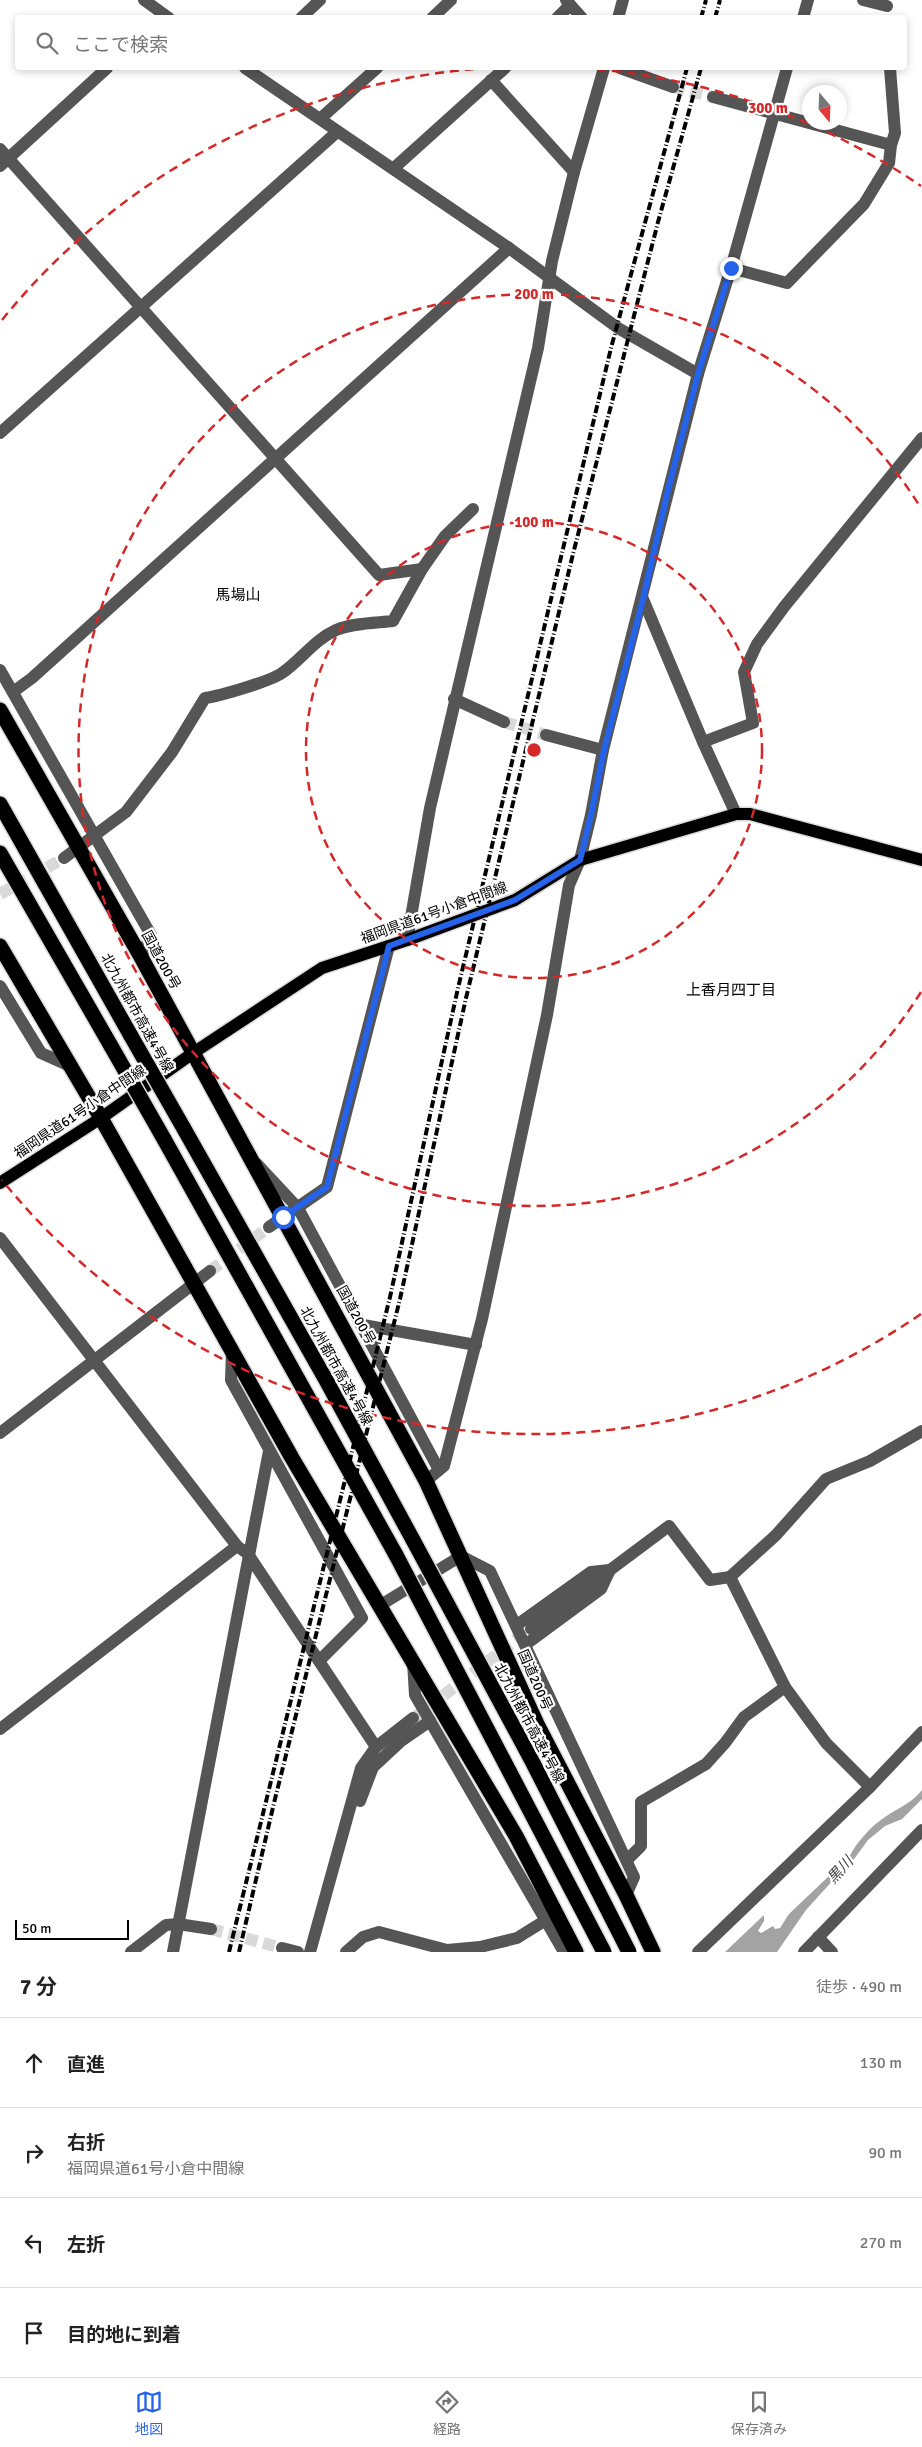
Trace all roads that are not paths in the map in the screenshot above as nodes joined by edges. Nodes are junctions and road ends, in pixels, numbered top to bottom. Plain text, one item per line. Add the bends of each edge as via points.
1 (144, 0) edge
2 (320, 0) edge
3 (451, 0) edge
4 (624, 0) edge
5 (808, 0) edge
6 (863, 0) edge
7 (568, 3) edge
8 (887, 8) edge
9 (163, 15) edge
10 (304, 15) edge
11 (435, 15) edge
12 (560, 15) edge
13 (579, 15) edge
14 (619, 15) edge
15 (804, 15) edge
16 (105, 70) edge
17 (249, 70) edge
18 (375, 70) edge
19 (503, 70) edge
20 (603, 70) edge
21 (626, 70) edge
22 (786, 70) edge
23 (890, 70) edge
24 (491, 80) junction
25 (673, 87) tunnel mouth
26 (713, 97) tunnel mouth
27 (773, 112) junction
28 (321, 118) junction
29 (336, 132) junction
30 (891, 145) junction
31 (3, 158) edge
32 (394, 168) junction
33 (574, 172) junction
34 (509, 248) junction
35 (731, 268) junction
36 (551, 280) junction
37 (142, 307) junction
38 (698, 374) junction
39 (0, 433) edge
40 (922, 438) edge
41 (275, 458) junction
42 (473, 509) dead end
43 (422, 569) junction
44 (643, 599) junction
45 (0, 670) edge
46 (12, 692) junction
47 (454, 699) junction
48 (0, 710) edge
49 (504, 722) tunnel mouth
50 (546, 736) tunnel mouth
51 (704, 742) junction
52 (604, 750) junction
53 (0, 804) edge
54 (736, 814) junction
55 (96, 834) junction
56 (79, 848) junction
57 (1, 855) edge
58 (64, 858) tunnel mouth
59 (580, 860) junction
60 (922, 860) edge
61 (408, 940) junction
62 (0, 946) edge
63 (389, 946) junction
64 (141, 957) junction
65 (0, 986) edge
66 (193, 1053) junction
67 (70, 1066) junction
68 (101, 1118) junction
69 (249, 1155) junction
70 (0, 1183) edge
71 (298, 1208) junction
72 (283, 1217) junction
73 (269, 1227) tunnel mouth
74 (0, 1238) edge
75 (210, 1272) tunnel mouth
76 (195, 1283) junction
77 (363, 1325) junction
78 (476, 1345) junction
79 (232, 1350) junction
80 (94, 1361) junction
81 (922, 1431) edge
82 (0, 1432) edge
83 (269, 1451) junction
84 (439, 1470) junction
85 (426, 1481) junction
86 (237, 1546) junction
87 (248, 1554) junction
88 (461, 1556) junction
89 (610, 1570) junction
90 (730, 1577) junction
91 (379, 1606) junction
92 (517, 1625) junction
93 (531, 1629) tunnel mouth
94 (525, 1645) junction
95 (318, 1661) junction
96 (413, 1662) junction
97 (785, 1687) junction
98 (413, 1718) tunnel mouth
99 (430, 1721) junction
100 (0, 1729) edge
101 (922, 1732) edge
102 (376, 1747) junction
103 (870, 1787) junction
104 (922, 1830) edge
105 (343, 1832) junction
106 (626, 1860) junction
107 (626, 1895) junction
108 (546, 1920) junction
109 (178, 1924) junction
110 (211, 1929) tunnel mouth
111 (818, 1937) junction
112 (282, 1948) dead end
113 (461, 1950) edge
114 (131, 1952) edge
115 (173, 1952) edge
116 (298, 1952) edge
117 (310, 1952) edge
118 (346, 1952) edge
119 (564, 1952) edge
120 (576, 1952) edge
121 (604, 1952) edge
122 (629, 1952) edge
123 (653, 1952) edge
124 (698, 1952) edge
125 (804, 1952) edge
126 (832, 1952) edge

1 - 9 street
2 - 10 street
3 - 11 street
4 - 14 street
5 - 15 street
6 - 8 street
7 - 12 street
7 - 13 street
16 - 31 street
17 - 28 street
18 - 28 street
19 - 24 street
20 - 33 street
21 - 25 street
22 - 27 street
23 - 30 street via 895,133
24 - 32 street
24 - 33 street
26 - 27 street
27 - 30 street
27 - 35 street
28 - 29 street
29 - 32 street
29 - 37 street
30 - 35 street via 889,163 864,204 787,283
31 - 37 street
32 - 34 street
33 - 36 street via 552,261
34 - 36 street
34 - 41 street
35 - 38 street
36 - 38 street via 618,328
36 - 47 street via 538,348
37 - 39 street
37 - 41 street
38 - 44 street
40 - 51 street via 757,644 744,672 754,723
41 - 43 street via 379,575
41 - 46 street via 32,678
42 - 43 street via 446,536
43 - 55 street via 393,621 336,630 305,651 281,674 205,698 172,752 126,812
44 - 51 street
44 - 52 street
45 - 46 street
46 - 55 street
47 - 49 street
47 - 61 street via 430,808
48 - 56 highway, 国道200号
50 - 52 street
51 - 54 street
52 - 59 street
53 - 122 highway, 北九州都市高速4号線, bridge via 413,1540 533,1763
54 - 59 main road, 福岡県道61号小倉中間線
54 - 60 main road, 福岡県道61号小倉中間線 via 750,814
55 - 56 street
55 - 64 street via 151,935
56 - 58 street
56 - 64 highway, 国道200号
57 - 121 highway, bridge via 396,1555
59 - 61 main road, 福岡県道61号小倉中間線 via 515,900
59 - 78 street via 569,885 547,1015
61 - 63 main road, 福岡県道61号小倉中間線
62 - 67 highway
63 - 66 main road, 福岡県道61号小倉中間線 via 322,968
63 - 71 street via 327,1187
64 - 66 highway, 国道200号
65 - 67 street via 42,1053
66 - 68 main road, 福岡県道61号小倉中間線
66 - 69 highway, 国道200号
67 - 68 highway
68 - 70 main road, 福岡県道61号小倉中間線
68 - 76 highway
69 - 71 street
69 - 72 highway, 国道200号
71 - 72 street
71 - 77 street
72 - 73 street
72 - 85 highway, 国道200号
74 - 80 street
75 - 76 street
76 - 79 highway
76 - 80 street
77 - 78 street
77 - 84 street
78 - 84 street via 444,1466
79 - 83 street via 231,1380
79 - 91 highway
80 - 82 street
80 - 86 street
81 - 90 street via 870,1461 826,1479 776,1535
83 - 87 street
83 - 95 street via 362,1618
84 - 85 street
85 - 88 highway, 国道200号
86 - 87 street
86 - 100 street
87 - 95 street
87 - 109 street
88 - 91 street
88 - 92 street via 490,1571
88 - 107 highway, 国道200号 via 538,1726
89 - 90 street via 669,1526 710,1580
89 - 92 street via 591,1572
89 - 93 street
89 - 94 street via 601,1589
90 - 97 street
91 - 96 highway
92 - 94 street
94 - 106 street
95 - 102 street
96 - 99 street via 415,1695
96 - 120 highway via 516,1836
97 - 103 street via 826,1743
97 - 106 street via 744,1717 706,1764 641,1802 642,1846
98 - 102 street
99 - 105 street via 401,1741 373,1767 357,1810
99 - 108 street
101 - 103 street
102 - 105 street via 361,1768
103 - 124 street
104 - 111 street
105 - 117 street
106 - 107 street via 634,1877
107 - 123 highway, 国道200号
108 - 113 street via 517,1938
108 - 119 street
109 - 110 street
109 - 114 street via 166,1925
109 - 115 street
111 - 125 street
111 - 126 street
112 - 116 street
113 - 118 street via 447,1950 379,1932 363,1937

